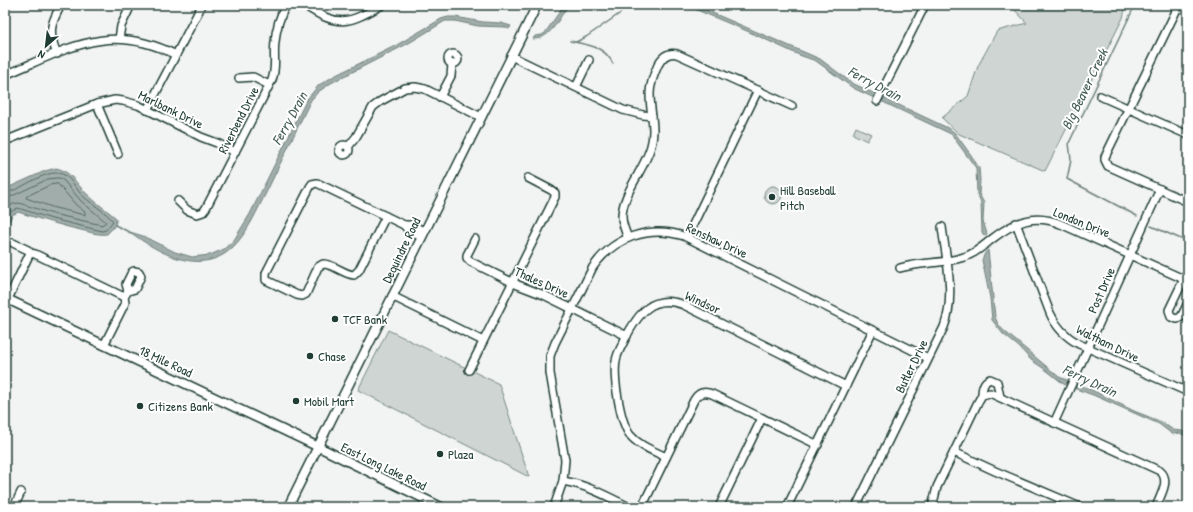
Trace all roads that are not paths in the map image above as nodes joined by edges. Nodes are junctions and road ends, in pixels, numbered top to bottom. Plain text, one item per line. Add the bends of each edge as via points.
1 (61, 5) edge
2 (131, 5) edge
3 (202, 5) edge
4 (286, 5) edge
5 (304, 5) edge
6 (382, 5) edge
7 (925, 5) edge
8 (1179, 5) edge
9 (534, 6) edge
10 (119, 39) junction
11 (57, 54) junction
12 (176, 55) junction
13 (511, 56) junction
14 (589, 60) dead end
15 (452, 64) dead end
16 (5, 74) edge
17 (239, 78) dead end
18 (269, 85) junction
19 (576, 87) junction
20 (758, 90) junction
21 (1100, 96) dead end
22 (440, 97) junction
23 (878, 99) dead end
24 (97, 104) junction
25 (792, 106) dead end
26 (1129, 109) junction
27 (147, 110) junction
28 (652, 116) junction
29 (481, 117) junction
30 (1188, 134) edge
31 (5, 141) edge
32 (348, 147) dead end
33 (235, 152) junction
34 (118, 154) dead end
35 (528, 178) dead end
36 (1160, 189) junction
37 (178, 201) dead end
38 (1188, 202) edge
39 (386, 216) junction
40 (1016, 223) junction
41 (942, 227) dead end
42 (422, 234) junction
43 (687, 237) junction
44 (628, 238) junction
45 (475, 239) dead end
46 (13, 243) dead end
47 (30, 253) junction
48 (1130, 255) junction
49 (946, 261) junction
50 (900, 268) dead end
51 (1186, 280) edge
52 (513, 283) junction
53 (392, 296) junction
54 (6, 299) edge
55 (1188, 303) edge
56 (572, 309) junction
57 (873, 330) junction
58 (626, 336) junction
59 (483, 341) junction
60 (104, 345) junction
61 (1088, 348) junction
62 (928, 358) junction
63 (469, 370) dead end
64 (846, 386) junction
65 (1188, 392) edge
66 (982, 395) junction
67 (1000, 397) junction
68 (762, 418) junction
69 (1054, 423) junction
70 (818, 444) junction
71 (317, 446) junction
72 (954, 452) junction
73 (666, 457) junction
74 (563, 481) junction
75 (20, 492) dead end
76 (553, 506) edge
77 (14, 507) edge
78 (288, 507) edge
79 (441, 507) edge
80 (629, 507) edge
81 (642, 507) edge
82 (719, 507) edge
83 (787, 507) edge
84 (856, 507) edge
85 (932, 507) edge
86 (1080, 507) edge
87 (1156, 507) edge

1 - 11 street via 51,27 51,37
2 - 10 street via 121,26
3 - 12 street
4 - 18 street, Riverbend Drive via 275,38 275,68
5 - 6 street via 334,20 346,22
7 - 23 street
8 - 26 street
9 - 13 main road, Dequindre Road
10 - 11 street via 93,41
10 - 12 street via 149,43
11 - 16 street
12 - 27 street
13 - 19 street
13 - 29 main road, Dequindre Road
14 - 19 street
15 - 22 street via 451,76
17 - 18 street via 253,77
18 - 33 street, Riverbend Drive
19 - 28 street via 623,110
20 - 25 street
20 - 28 street via 672,53 662,59 651,87
20 - 43 street
21 - 26 street
22 - 29 street
22 - 32 street via 415,87 397,92 374,106
24 - 27 street, Marlbank Drive via 123,101
24 - 31 street, Marlbank Drive
24 - 34 street
26 - 30 street
26 - 36 street via 1105,157 1105,163
27 - 33 street, Marlbank Drive via 200,138
28 - 44 street via 651,148 623,208 622,221
29 - 42 main road, Dequindre Road
33 - 37 street, Riverbend Drive via 203,212 192,213
35 - 52 street via 555,193 554,200
36 - 38 street
36 - 48 street, Post Drive
39 - 39 street via 317,183 312,184 266,273 266,278 302,296 306,294 318,267 323,264 354,275 359,270
39 - 42 street via 404,225 411,225
40 - 48 street, London Drive via 1038,219 1055,222
40 - 49 street, London Drive via 975,252
40 - 61 street, Waltham Drive via 1052,317 1067,336
41 - 49 street, Butler Drive
42 - 53 main road, Dequindre Road
43 - 44 street, Renshaw Drive via 658,231
43 - 57 street, Renshaw Drive
44 - 56 street, Renshaw Drive via 610,248 597,261
45 - 52 street, Thales Drive via 467,255 469,260
46 - 47 street
47 - 54 street
47 - 60 street via 126,294 125,303
48 - 51 street, London Drive
48 - 61 street, Post Drive
49 - 50 street, London Drive
49 - 62 street, Butler Drive via 949,311
51 - 55 street via 1170,309 1171,316 1181,317
52 - 56 street, Thales Drive
52 - 59 street
53 - 59 street
53 - 71 main road, Dequindre Road
54 - 60 main road, 18 Mile Road
56 - 58 street, Thales Drive
56 - 74 street, Renshaw Drive via 553,347 549,364 565,457
57 - 62 street, Renshaw Drive
57 - 64 street
58 - 64 street, Windsor via 638,316 648,308 661,303 676,302
58 - 73 street, Windsor via 618,353 615,370 623,422 629,434 638,442
59 - 63 street
60 - 71 main road, 18 Mile Road
61 - 65 street, Waltham Drive
61 - 69 street, Post Drive
62 - 84 street, Butler Drive
64 - 70 street
66 - 67 street via 990,393
66 - 67 street via 986,382 990,379 997,382
66 - 72 street
67 - 69 street
68 - 70 street
68 - 73 street via 708,392 700,394 694,400
68 - 82 street
69 - 87 street via 1162,472 1165,482
70 - 83 street
71 - 78 main road, Dequindre Road
71 - 79 main road, East Long Lake Road
72 - 85 street via 937,487
72 - 86 street
73 - 81 street
74 - 76 street, Renshaw Drive
74 - 80 street via 591,489
75 - 77 street

